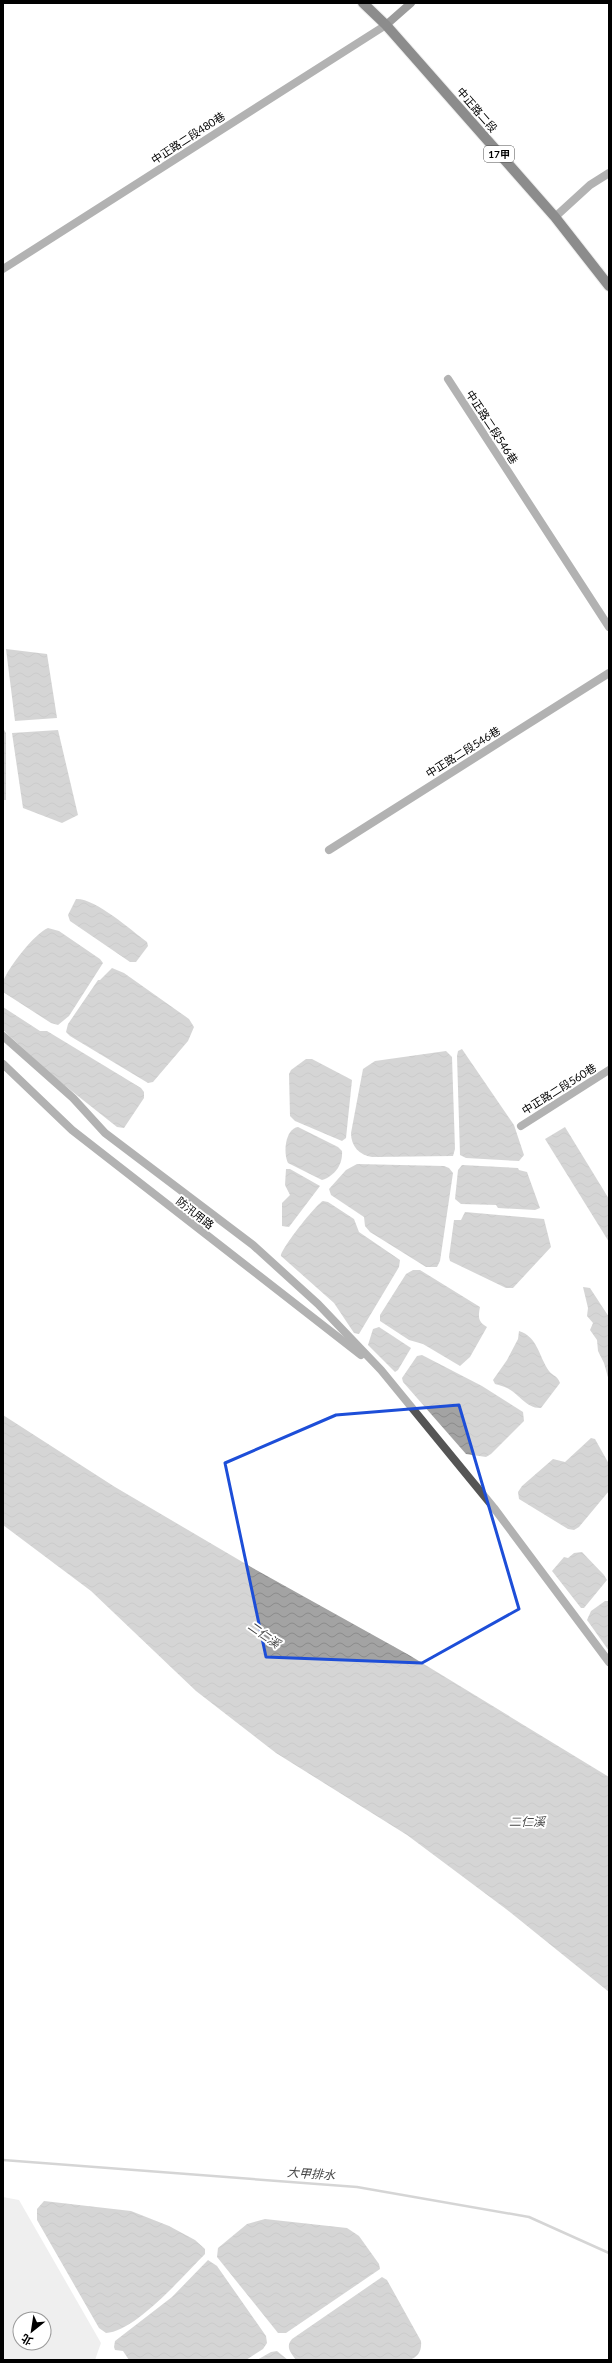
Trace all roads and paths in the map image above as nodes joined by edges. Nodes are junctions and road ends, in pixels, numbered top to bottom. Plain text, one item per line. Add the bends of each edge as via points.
1 (363, 3) edge
2 (371, 3) edge
3 (411, 3) edge
4 (386, 25) junction
5 (609, 173) edge
6 (555, 217) junction
7 (3, 269) edge
8 (609, 286) edge
9 (448, 379) dead end
10 (609, 628) edge
11 (609, 673) edge
12 (329, 850) dead end
13 (3, 1036) edge
14 (3, 1064) edge
15 (609, 1070) edge
16 (521, 1126) dead end
17 (381, 1370) junction
18 (609, 1662) edge

1 - 4 main road, 中正路二段 / 17甲
2 - 4 main road, 中正路二段 / 17甲
3 - 4 street
4 - 6 main road, 中正路二段 / 17甲
4 - 7 street, 中正路二段480巷
5 - 6 street via 590,185
6 - 8 main road, 中正路二段 / 17甲
9 - 10 street, 中正路二段546巷
11 - 12 street, 中正路二段546巷
13 - 17 street via 73,1098 105,1133 253,1245 318,1304
14 - 17 street, 防汛用路 via 72,1130 296,1307
15 - 16 street, 中正路二段560巷
17 - 18 street via 494,1508

